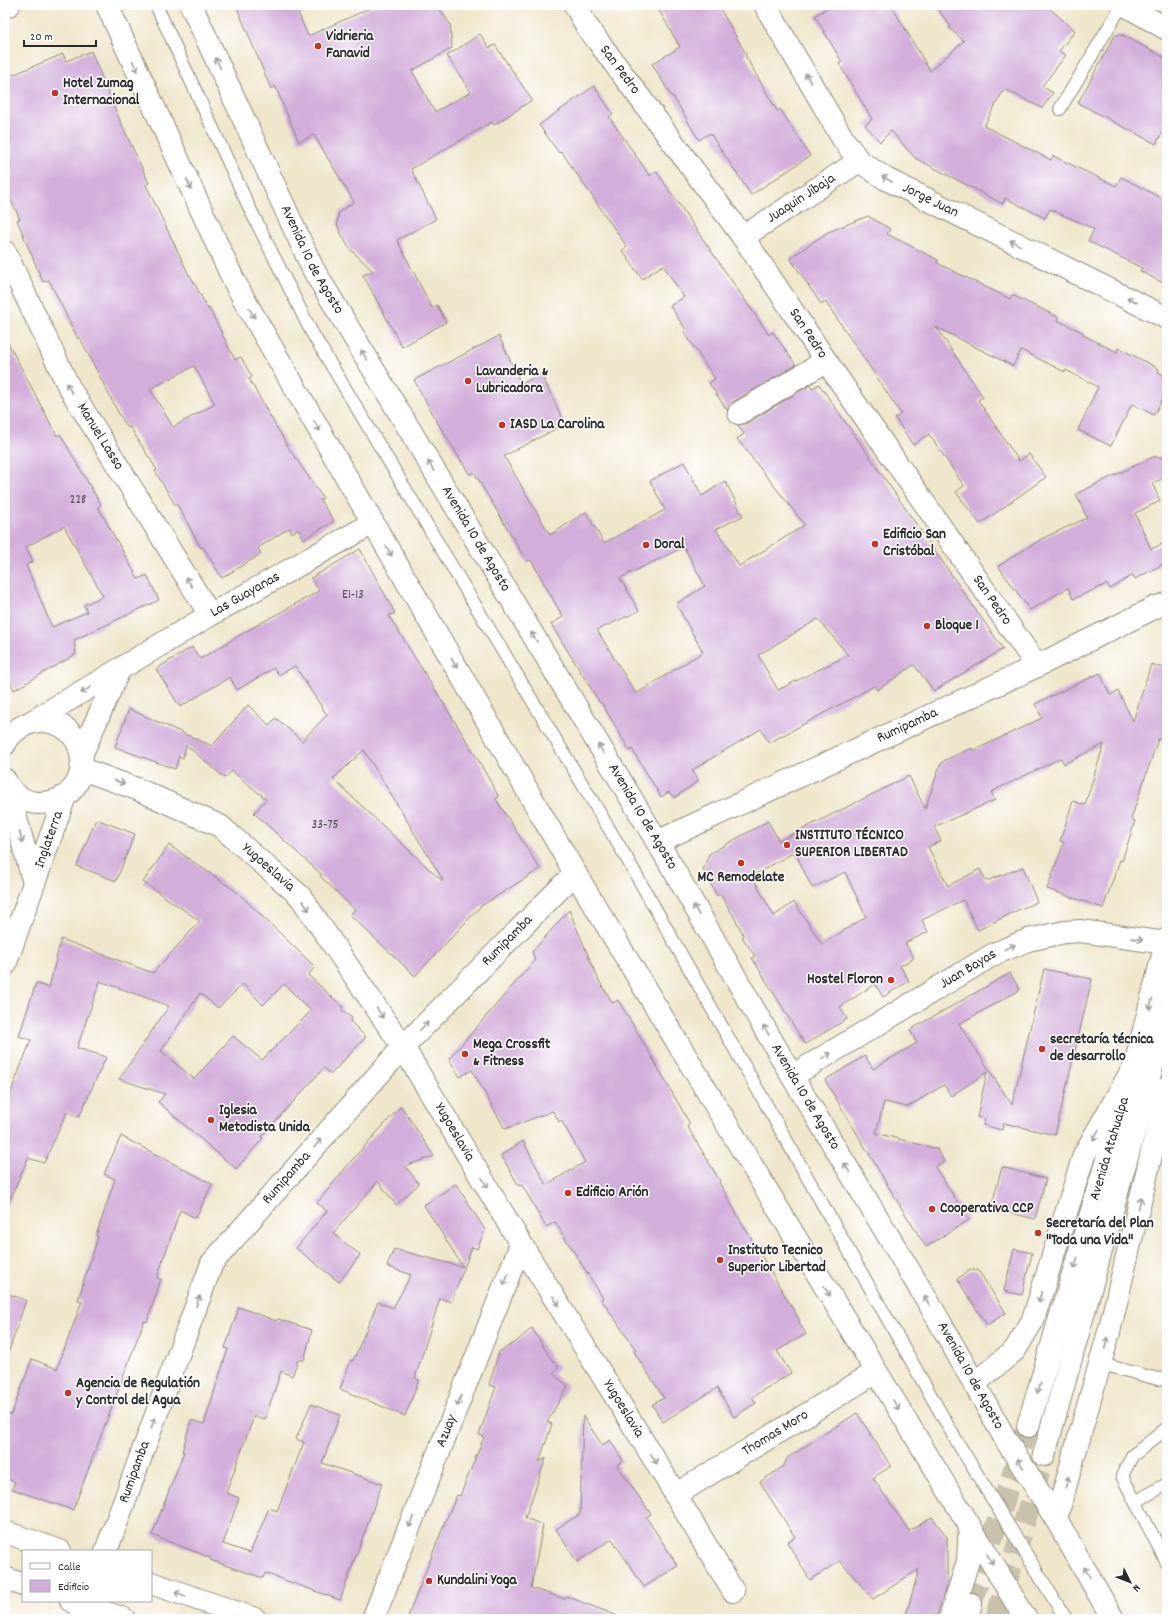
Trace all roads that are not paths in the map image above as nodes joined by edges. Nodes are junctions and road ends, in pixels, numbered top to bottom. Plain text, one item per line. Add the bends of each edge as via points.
1 (9, 5) edge
2 (107, 5) edge
3 (156, 5) edge
4 (191, 5) edge
5 (575, 5) edge
6 (765, 5) edge
7 (1124, 5) edge
8 (5, 7) edge
9 (1167, 29) edge
10 (1060, 109) dead end
11 (860, 161) junction
12 (743, 237) junction
13 (5, 252) edge
14 (1167, 318) edge
15 (826, 361) junction
16 (740, 413) dead end
17 (373, 523) junction
18 (1163, 602) edge
19 (210, 615) junction
20 (1037, 666) junction
21 (119, 670) junction
22 (33, 722) junction
23 (6, 740) edge
24 (82, 761) junction
25 (6, 783) edge
26 (65, 796) junction
27 (657, 842) junction
28 (575, 873) junction
29 (34, 883) junction
30 (1166, 941) edge
31 (5, 965) edge
32 (1167, 1013) edge
33 (403, 1047) junction
34 (1135, 1065) junction
35 (792, 1076) junction
36 (1167, 1088) edge
37 (521, 1244) junction
38 (1101, 1364) junction
39 (876, 1372) junction
40 (1167, 1378) edge
41 (974, 1384) junction
42 (1028, 1426) tunnel mouth
43 (1167, 1428) edge
44 (1044, 1455) tunnel mouth
45 (1167, 1484) edge
46 (676, 1495) junction
47 (1135, 1502) junction
48 (1056, 1519) junction
49 (970, 1526) junction
50 (5, 1532) edge
51 (1164, 1547) edge
52 (57, 1550) edge
53 (106, 1550) edge
54 (1167, 1563) edge
55 (5, 1578) edge
56 (152, 1583) edge
57 (22, 1584) edge
58 (733, 1591) dead end
59 (210, 1604) junction
60 (78, 1608) edge
61 (124, 1619) edge
62 (236, 1619) edge
63 (255, 1619) edge
64 (373, 1619) edge
65 (950, 1619) edge
66 (1026, 1619) edge
67 (1066, 1619) edge
68 (1113, 1619) edge

1 - 8 street
2 -> 17 street via 233,279
3 - 67 lane via 249,207 312,333 626,857 956,1440
27 -> 4 street, Avenida 10 de Agosto via 313,270
5 - 12 street, San Pedro via 586,25
11 -> 6 street, Jorge Juan via 843,139
7 - 9 street
7 - 10 lane
11 - 12 street, Juaquin Jibaja
14 -> 11 street, Jorge Juan via 886,179
12 - 15 street, San Pedro
19 -> 13 street, Manuel Lasso via 68,387
15 - 16 street
15 - 20 street, San Pedro
17 - 19 street, Las Guayanas
17 -> 28 street
18 - 20 street, Rumipamba
19 - 21 street, Las Guayanas
20 - 27 street, Rumipamba
21 -> 22 street, Las Guayanas
21 - 24 street
22 - 23 street, Las Guayanas via 18,728
22 - 24 street via 49,721 64,727 76,738
24 - 26 street via 76,784
24 -> 33 street, Yugoeslavia via 220,826 300,896
25 - 26 street via 19,797 34,803 50,802
25 -> 29 street, Inglaterra
26 - 29 street, Inglaterra
35 -> 27 street, Avenida 10 de Agosto
33 -> 28 street, Rumipamba
28 -> 39 street
29 - 31 street, Inglaterra
30 -> 34 street, Avenida Atahualpa
35 -> 30 street, Juan Bayas via 994,954 1028,940 1080,931
32 - 44 street, Avenida Atahualpa
33 -> 37 street, Yugoeslavia
53 -> 33 street, Rumipamba via 212,1263
34 -> 41 street via 1084,1155 1033,1320 1015,1350
34 -> 42 street, Avenida Atahualpa
41 -> 35 street, Avenida 10 de Agosto via 933,1310
38 -> 36 street
37 -> 46 street, Yugoeslavia
37 -> 64 street, Azuay
38 - 40 lane
48 -> 38 street
39 - 46 street, Thomas Moro
39 -> 49 street
48 -> 41 street, Avenida 10 de Agosto
43 - 47 lane via 1132,1456 1125,1467 1122,1476
45 - 47 lane
46 - 58 street, Yugoeslavia
47 - 51 lane
68 -> 48 street, Avenida 10 de Agosto
49 - 65 street via 968,1561
49 -> 66 street
50 - 52 street
51 - 54 lane
55 - 57 street
59 -> 56 street
59 - 62 street
59 - 63 street
60 - 61 street

